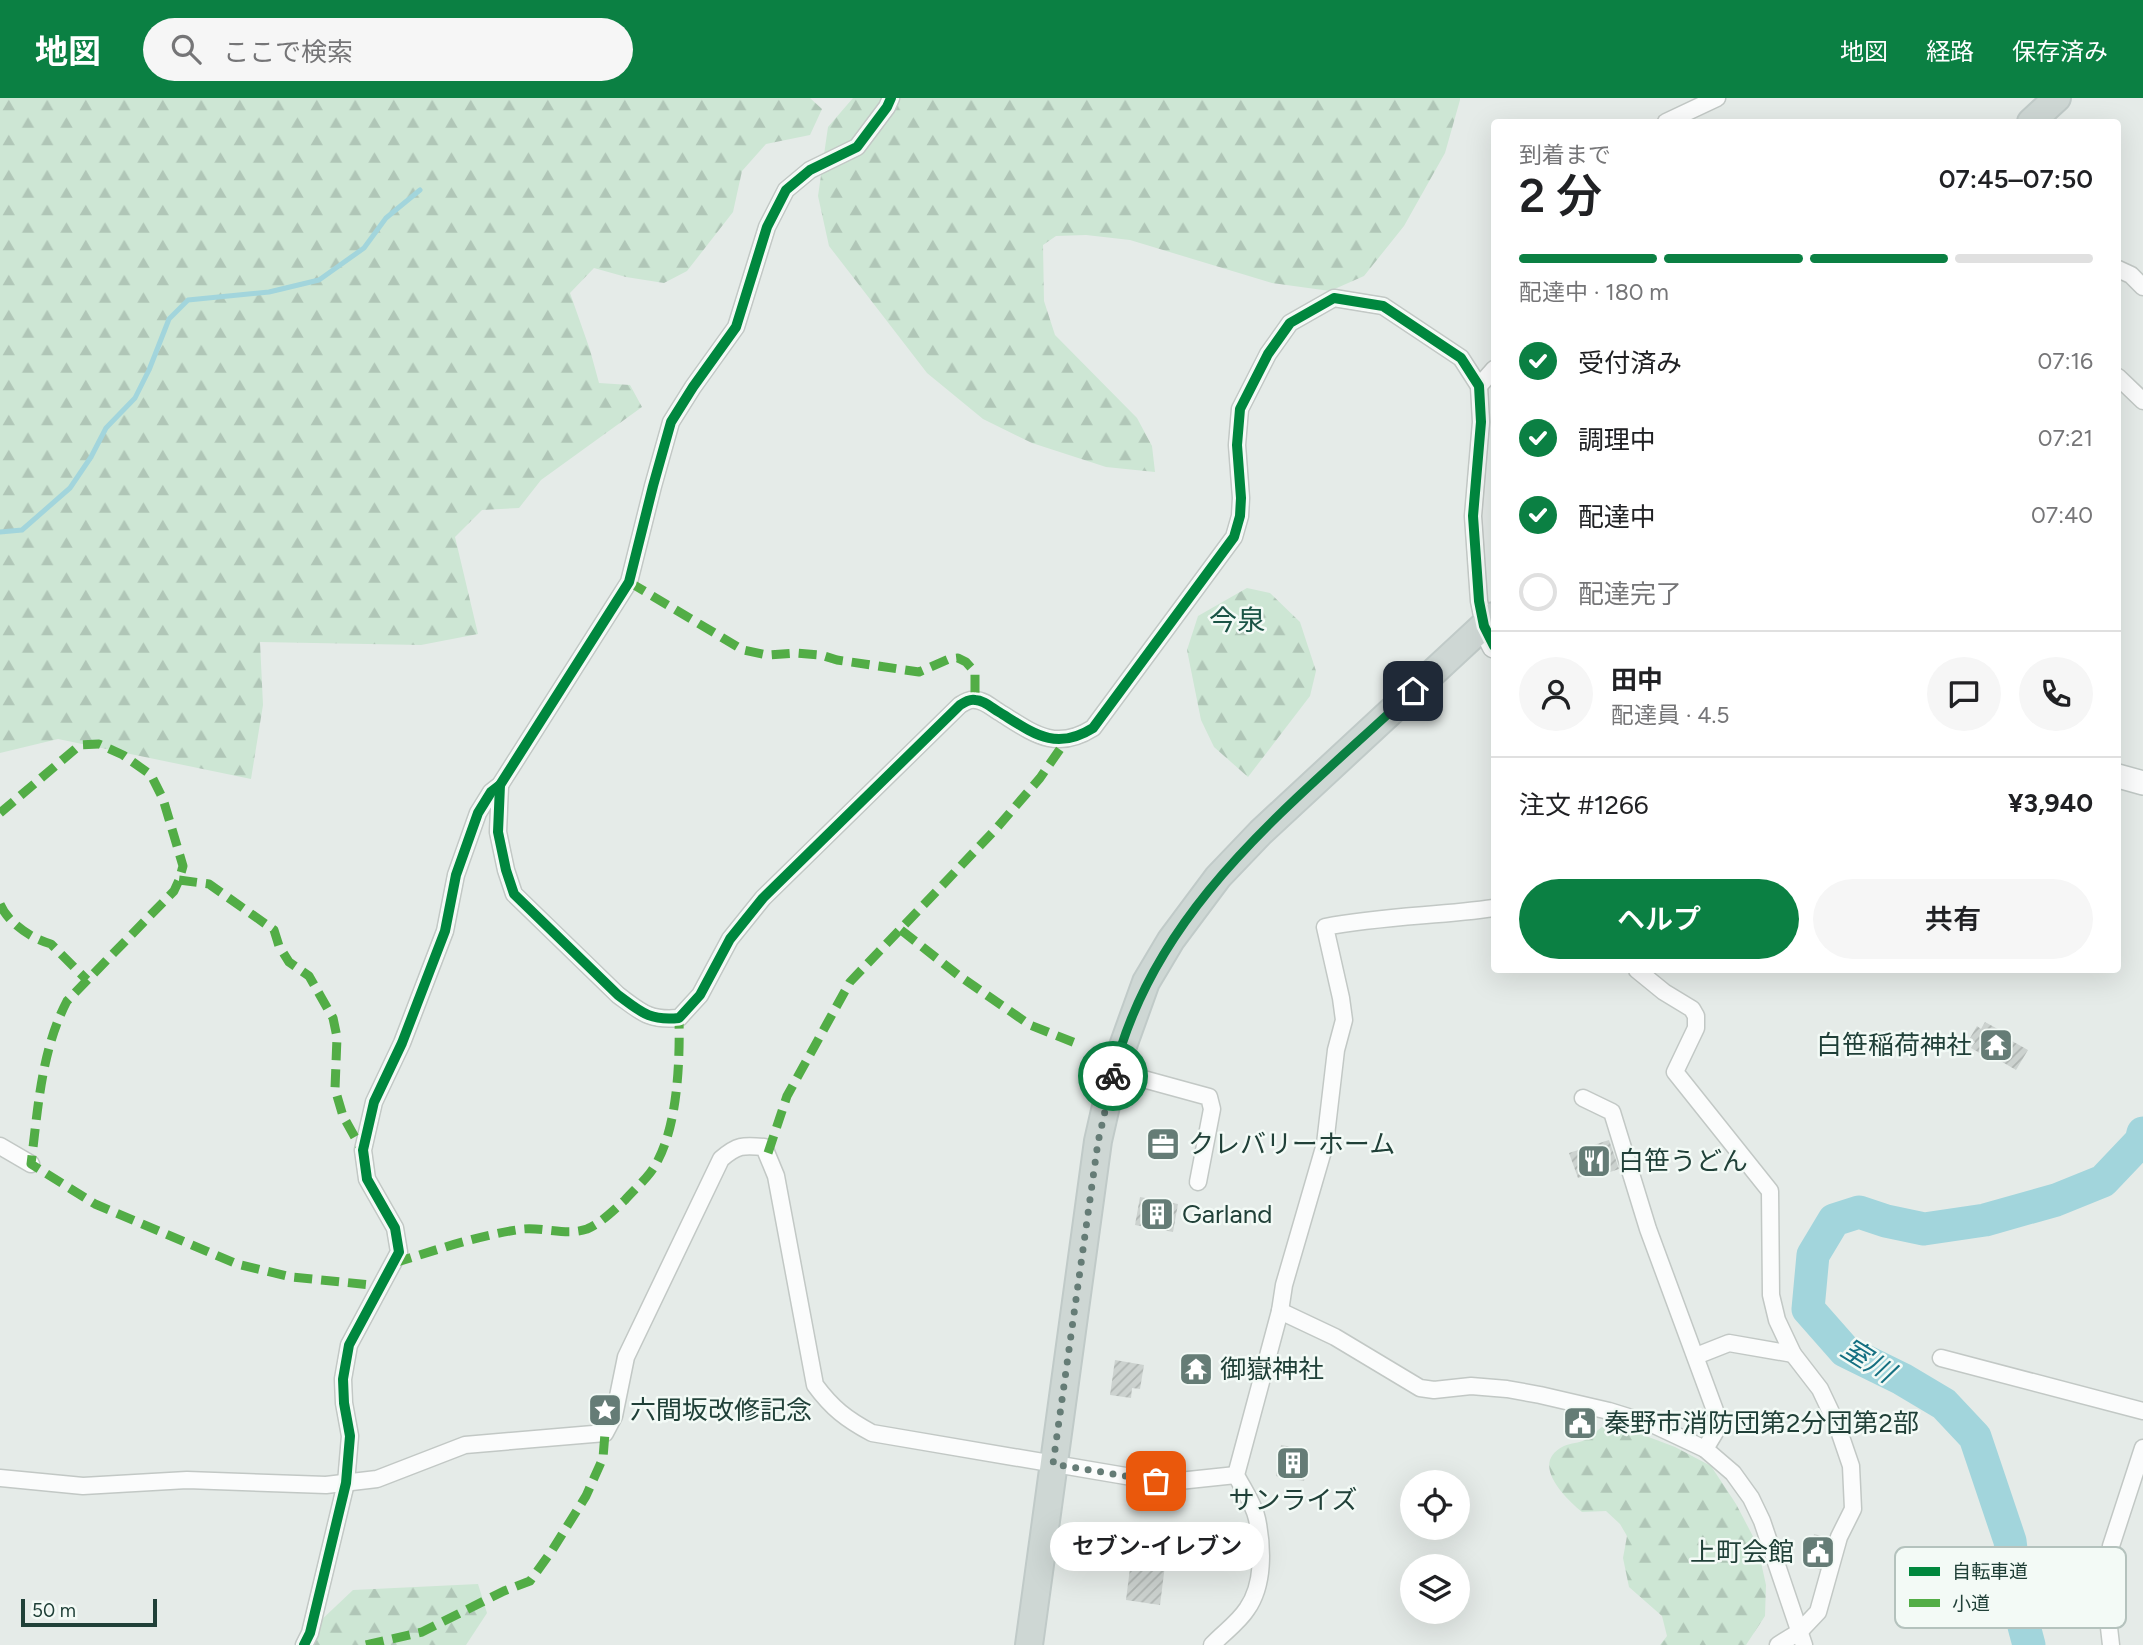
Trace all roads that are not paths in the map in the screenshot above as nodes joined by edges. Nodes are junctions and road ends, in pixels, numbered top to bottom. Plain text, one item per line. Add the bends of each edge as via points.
1 (891, 98) edge
2 (1717, 98) edge
3 (2057, 98) edge
4 (1692, 109) junction
5 (1672, 119) edge
6 (1700, 119) edge
7 (2034, 119) edge
8 (2121, 270) edge
9 (2143, 287) edge
10 (1491, 372) edge
11 (2121, 380) edge
12 (1479, 386) junction
13 (2143, 401) edge
14 (1491, 629) edge
15 (2121, 777) edge
16 (2143, 783) edge
17 (500, 785) junction
18 (1491, 908) edge
19 (1641, 973) edge
20 (1114, 1071) junction
21 (1583, 1098) dead end
22 (0, 1146) edge
23 (30, 1164) dead end
24 (1198, 1182) dead end
25 (1280, 1311) junction
26 (1793, 1354) junction
27 (1696, 1356) junction
28 (1941, 1358) dead end
29 (2143, 1411) edge
30 (2143, 1448) edge
31 (1705, 1449) junction
32 (1053, 1464) junction
33 (1236, 1475) junction
34 (0, 1478) edge
35 (346, 1483) junction
36 (2111, 1547) edge
37 (1802, 1639) edge
38 (304, 1645) edge
39 (1029, 1645) edge
40 (1213, 1645) edge
41 (1778, 1645) edge

1 - 17 street via 857,147 810,170 786,190 767,227 736,327 671,422 629,582
2 - 4 street
3 - 7 main road
4 - 5 street
4 - 6 street
8 - 9 street
10 - 12 street
11 - 13 street
12 - 14 street via 1473,516 1479,601
12 - 17 street via 1461,358 1383,306 1334,298 1290,323 1240,408 1241,498 1234,537 1093,728 1077,738 1036,736 982,701 960,705 763,898 730,939 700,995 679,1018 659,1020 618,995 514,894 498,832
14 - 20 main road via 1261,832 1218,877 1146,982
15 - 16 street
17 - 35 street via 478,813 456,875 445,931 374,1102 362,1150 367,1180 395,1228 399,1252 349,1345 343,1379 350,1436
18 - 25 street via 1325,927 1344,1020 1325,1144
19 - 26 street via 1692,1009 1696,1028 1675,1072 1770,1191 1772,1295 1777,1320
20 - 24 street via 1209,1097 1212,1109
20 - 32 main road via 1098,1142
21 - 27 street via 1612,1112 1648,1228
22 - 23 street
25 - 31 street via 1335,1337 1420,1388 1471,1386 1540,1395 1654,1425
25 - 33 street
26 - 27 street via 1729,1343
26 - 37 street via 1820,1389 1837,1425 1851,1466 1853,1491 1853,1509 1839,1537 1818,1612
27 - 31 street via 1720,1424
28 - 29 street
30 - 36 street
31 - 37 street via 1733,1473 1751,1498
32 - 33 street via 1156,1481
32 - 35 street via 872,1433 829,1404 815,1385 776,1176 764,1147 747,1146 733,1148 721,1159 626,1357 614,1416 605,1433 465,1445 377,1479
32 - 39 main road
33 - 40 street via 1256,1517 1259,1576 1246,1611
34 - 35 street via 83,1486 187,1480
35 - 38 street
37 - 41 street via 1783,1640

